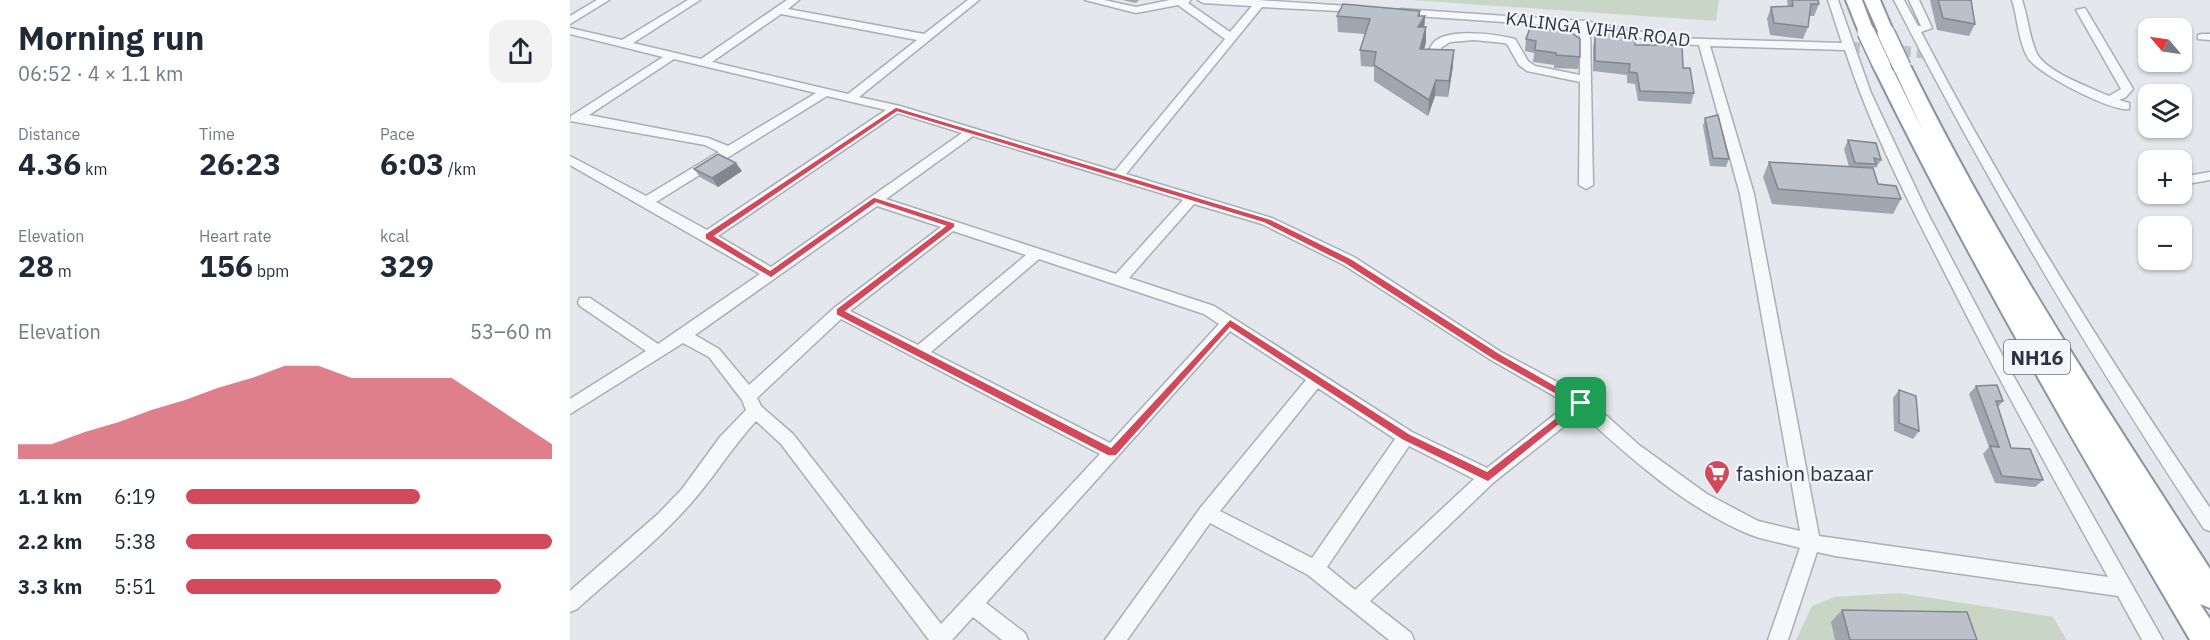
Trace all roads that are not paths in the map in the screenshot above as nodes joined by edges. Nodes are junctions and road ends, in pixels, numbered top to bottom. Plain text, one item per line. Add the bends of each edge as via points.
1 (604, 0) edge
2 (695, 0) edge
3 (794, 0) edge
4 (974, 0) edge
5 (1090, 0) edge
6 (1203, 0) edge
7 (1833, 0) edge
8 (1854, 0) edge
9 (1872, 0) edge
10 (1899, 0) edge
11 (1914, 0) edge
12 (2017, 0) edge
13 (1183, 1) edge
14 (1259, 4) junction
15 (779, 10) junction
16 (2081, 10) dead end
17 (570, 21) edge
18 (1585, 24) junction
19 (1914, 30) junction
20 (570, 32) edge
21 (1231, 38) junction
22 (925, 39) junction
23 (1703, 41) junction
24 (623, 44) junction
25 (1849, 47) junction
26 (672, 56) junction
27 (1430, 59) edge
28 (703, 63) junction
29 (1892, 66) junction
30 (1585, 80) junction
31 (826, 92) junction
32 (850, 98) junction
33 (2107, 99) junction
34 (2125, 106) dead end
35 (896, 109) junction
36 (574, 120) edge
37 (971, 132) junction
38 (729, 151) junction
39 (570, 160) edge
40 (1118, 176) junction
41 (2210, 176) edge
42 (2192, 179) edge
43 (1586, 185) dead end
44 (1192, 198) junction
45 (874, 200) junction
46 (646, 202) junction
47 (952, 225) junction
48 (708, 236) junction
49 (1037, 253) junction
50 (771, 274) junction
51 (1119, 280) junction
52 (585, 302) dead end
53 (839, 312) junction
54 (1230, 322) junction
55 (683, 336) junction
56 (658, 352) junction
57 (919, 353) junction
58 (1316, 378) junction
59 (1581, 403) junction
60 (751, 404) junction
61 (570, 407) edge
62 (1406, 437) junction
63 (1112, 453) junction
64 (1488, 477) junction
65 (1207, 513) junction
66 (2210, 523) edge
67 (1811, 542) junction
68 (1315, 569) junction
69 (2123, 588) junction
70 (2210, 594) edge
71 (1356, 602) junction
72 (570, 603) edge
73 (973, 605) junction
74 (939, 639) edge
75 (1018, 640) edge
76 (1115, 640) edge
77 (1404, 640) edge
78 (1778, 640) edge
79 (2153, 640) edge
80 (2206, 640) edge

1 - 17 street
2 - 24 street
3 - 15 street
4 - 22 street
5 - 13 street via 1137,10
6 - 14 street, KALINGA VIHAR ROAD
7 - 25 street
8 - 29 highway, NH16, bridge via 1866,32
9 - 29 highway, NH16, bridge via 1886,33
10 - 19 street
11 - 19 street via 1927,28
12 - 33 street via 2034,59 2080,89
13 - 21 street
14 - 18 street, KALINGA VIHAR ROAD
14 - 21 street
15 - 22 street
15 - 28 street
16 - 33 street via 2127,89 2122,96
18 - 23 street, KALINGA VIHAR ROAD via 1672,41
18 - 30 street
19 - 66 street via 1966,131 2073,313
20 - 24 street
21 - 40 street
22 - 32 street
23 - 25 street, KALINGA VIHAR ROAD
23 - 67 street via 1747,194
24 - 26 street
25 - 69 street via 1865,93 1919,210 2003,372
26 - 28 street
26 - 36 street
27 - 30 street via 1437,45 1445,40 1500,39 1511,41 1523,63 1531,69
28 - 31 street
29 - 70 highway, NH16 via 2042,325
29 - 80 highway, NH16 via 1936,175 2015,319
30 - 43 street
31 - 32 street
31 - 38 street
32 - 35 street
33 - 34 street
35 - 37 street
35 - 48 street
36 - 38 street via 708,142
37 - 40 street
37 - 45 street
38 - 46 street
39 - 46 street
40 - 44 street
41 - 42 street
44 - 51 street
44 - 59 street via 1267,221 1349,261 1496,356
45 - 47 street
45 - 50 street
46 - 48 street
47 - 49 street
47 - 53 street
48 - 50 street
49 - 51 street
49 - 57 street
50 - 55 street
51 - 54 street via 1209,310
52 - 56 street
53 - 57 street
53 - 60 street
54 - 58 street
54 - 63 street
55 - 56 street
55 - 60 street via 714,352
56 - 61 street
57 - 63 street
58 - 62 street
58 - 65 street
59 - 64 street
59 - 67 street via 1633,450 1701,499 1755,528
60 - 72 street via 688,494
60 - 74 street via 787,439
62 - 64 street
62 - 68 street
63 - 73 street
64 - 71 street
65 - 68 street
65 - 76 street
67 - 69 street
67 - 78 street
68 - 71 street
69 - 79 street
71 - 77 street
73 - 74 street
73 - 75 street

